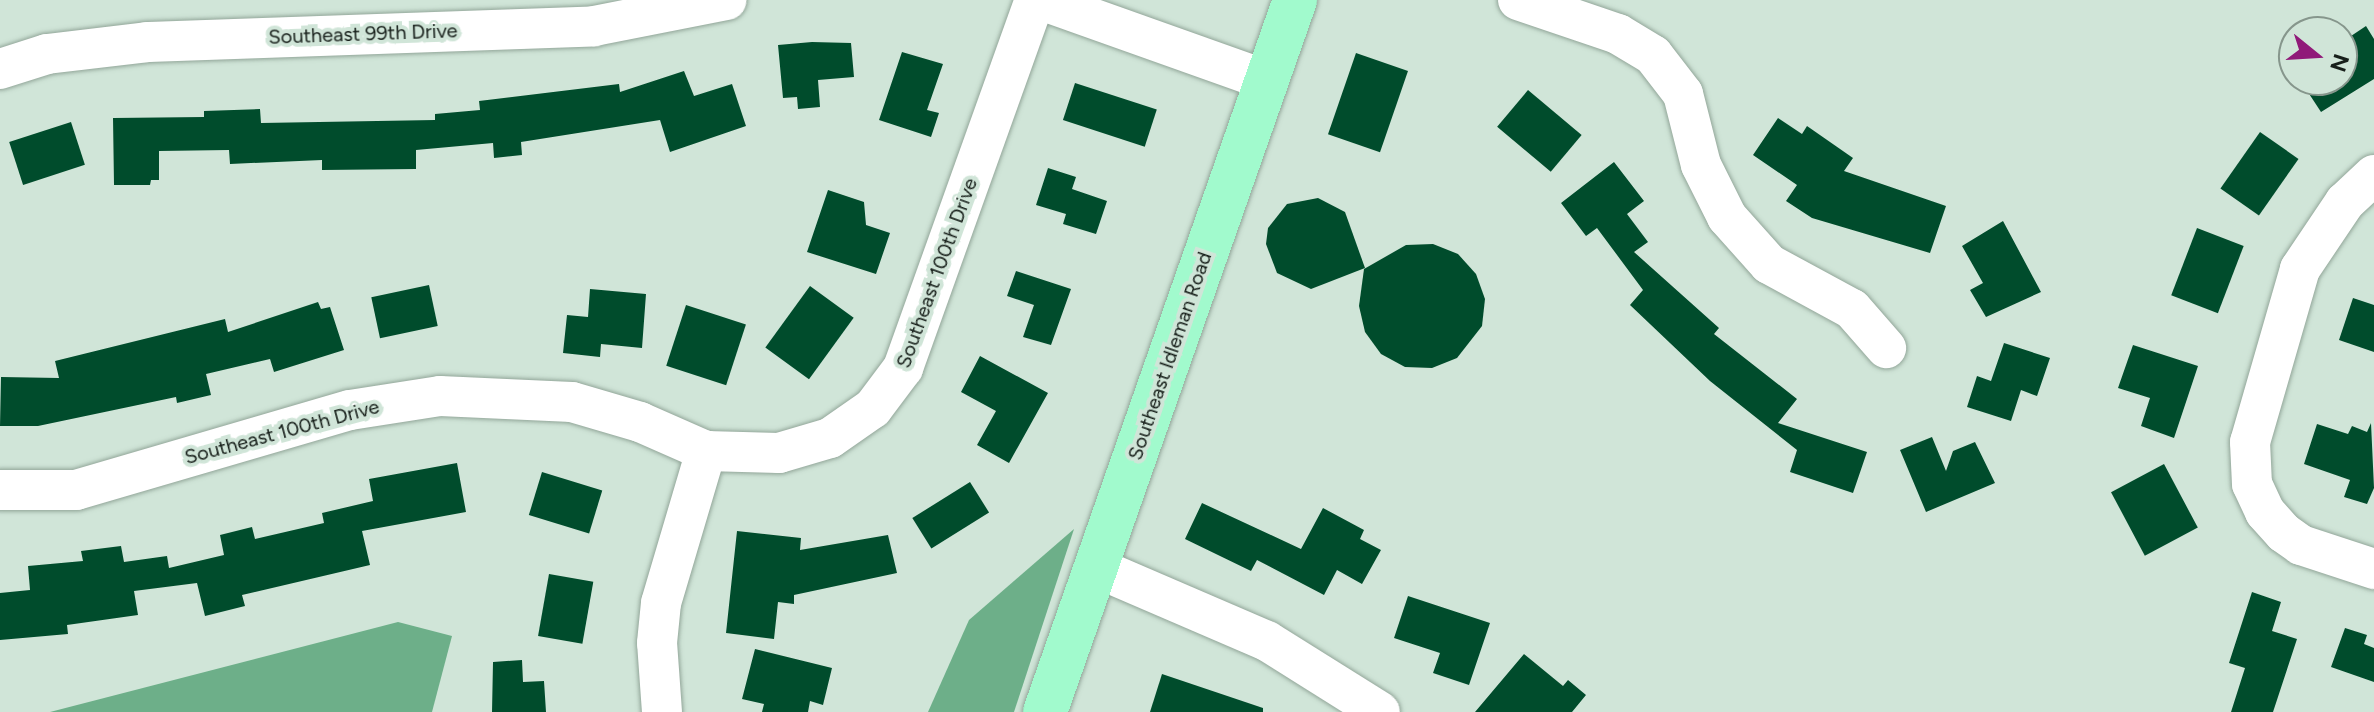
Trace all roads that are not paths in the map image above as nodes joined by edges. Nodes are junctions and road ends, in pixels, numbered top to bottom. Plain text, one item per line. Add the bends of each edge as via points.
1 (726, 0) edge
2 (1035, 0) edge
3 (1041, 0) edge
4 (1295, 0) edge
5 (1518, 0) edge
6 (479, 14) edge
7 (0, 69) edge
8 (1266, 80) junction
9 (2374, 175) edge
10 (1886, 348) dead end
11 (706, 451) junction
12 (0, 490) edge
13 (1095, 567) junction
14 (2374, 569) edge
15 (662, 712) edge
16 (1045, 712) edge
17 (1380, 712) edge

1 - 6 street, Southeast 99th Drive via 594,26
2 - 11 street, Southeast 100th Drive via 912,347 890,389 852,426 804,448
3 - 8 street
4 - 8 main road, Southeast Idleman Road
5 - 10 street via 1618,34 1653,55 1683,94 1701,165 1727,217 1769,264 1852,309
6 - 7 street, Southeast 99th Drive via 147,42 47,54
8 - 13 main road, Southeast Idleman Road
9 - 14 street via 2345,202 2300,269 2250,442 2252,484 2265,512 2284,533 2301,545
11 - 12 street, Southeast 100th Drive via 640,422 572,402 440,396 350,410 76,490
11 - 15 street via 661,603 657,643
13 - 16 main road, Southeast Idleman Road
13 - 17 street via 1267,641

